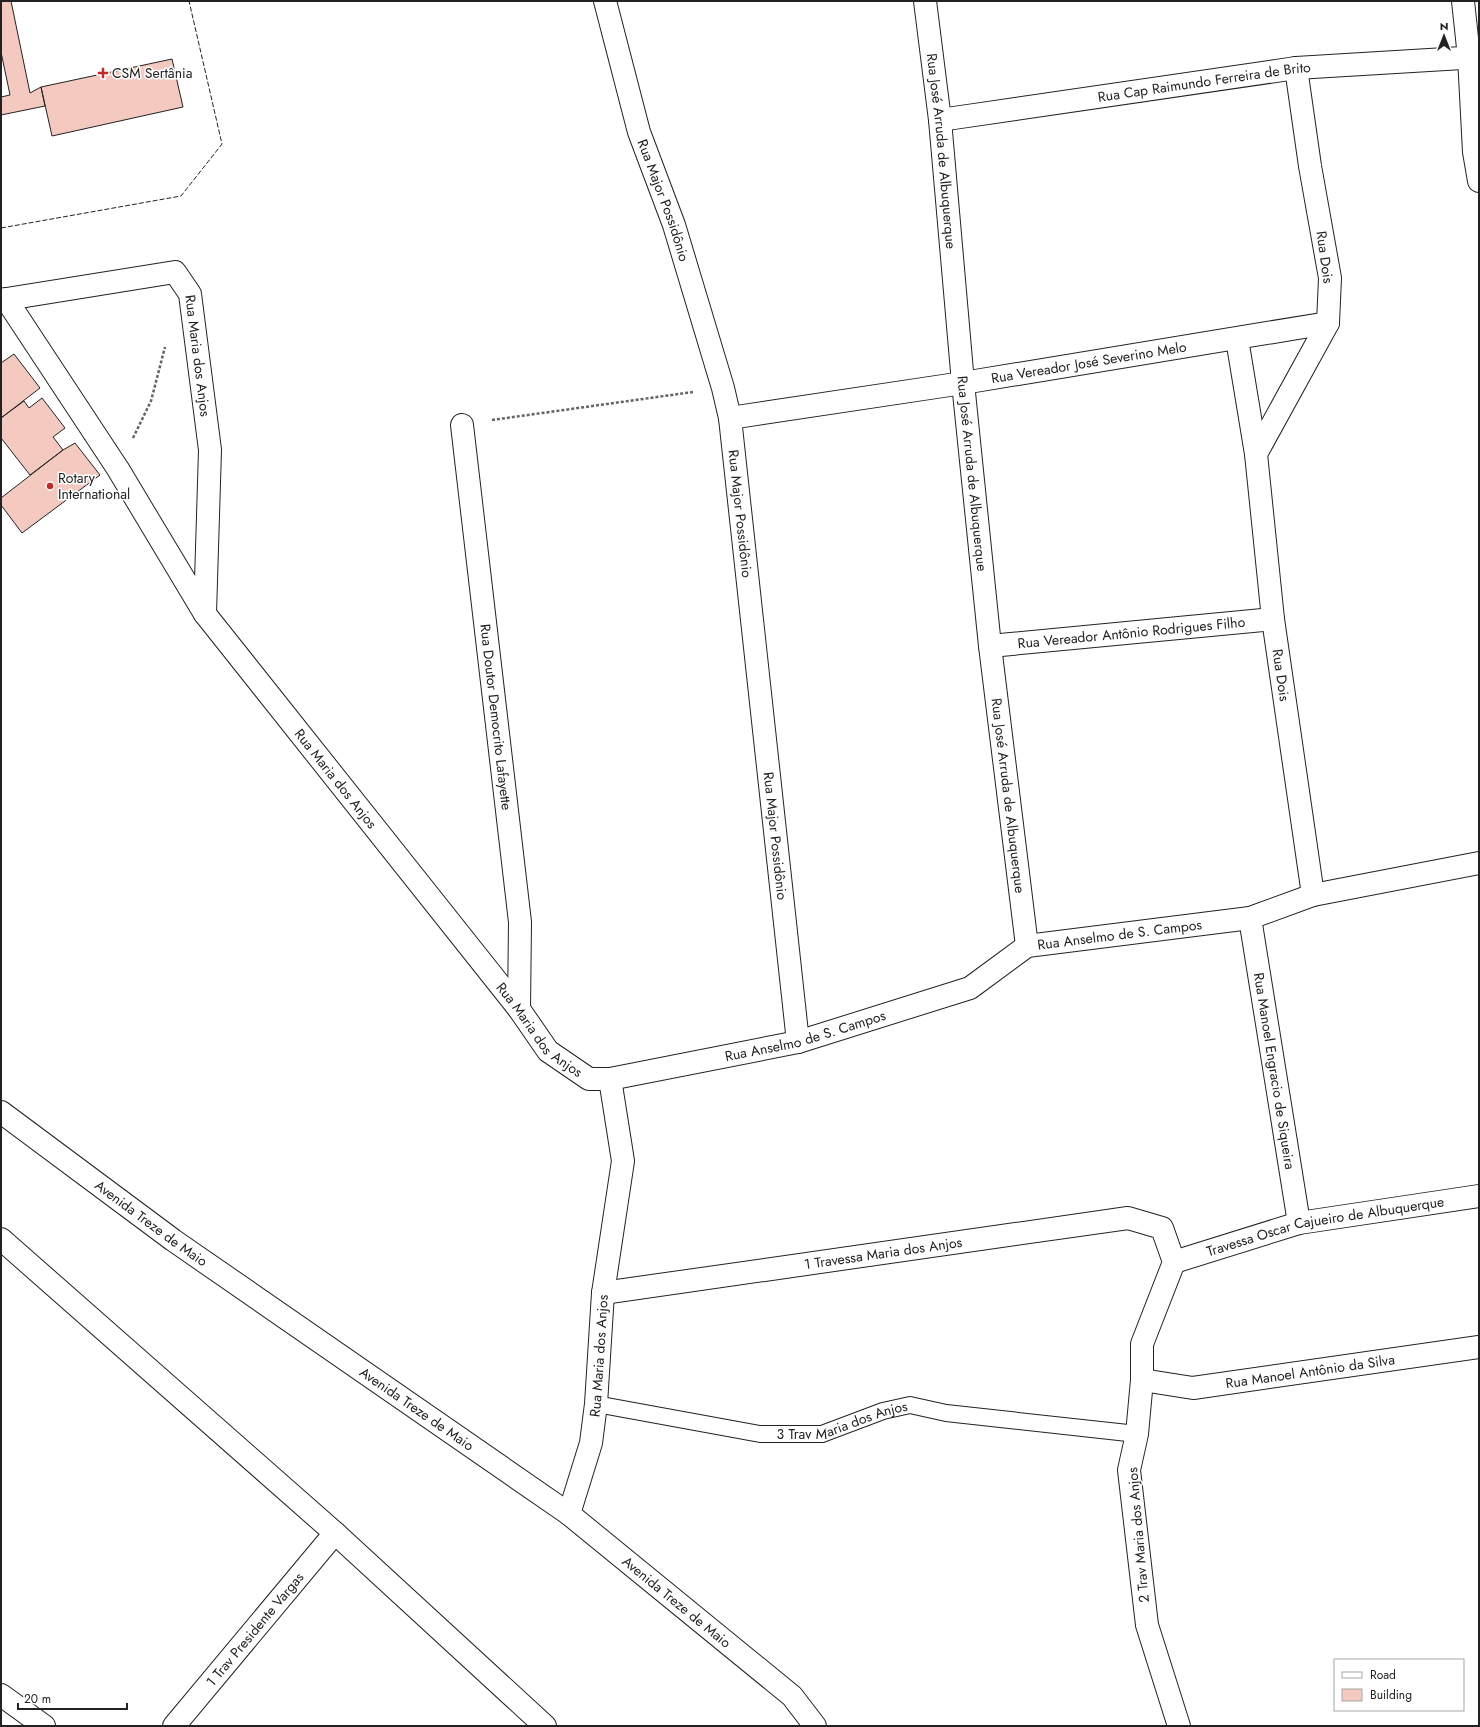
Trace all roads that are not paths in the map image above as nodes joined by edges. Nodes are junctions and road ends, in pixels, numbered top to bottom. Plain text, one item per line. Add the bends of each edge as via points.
1 (605, 1) edge
2 (925, 1) edge
3 (1463, 1) edge
4 (1474, 57) edge
5 (1296, 68) junction
6 (940, 120) junction
7 (1479, 181) edge
8 (4, 300) edge
9 (1328, 323) junction
10 (1237, 339) junction
11 (964, 383) junction
12 (730, 418) junction
13 (462, 425) road end
14 (1256, 454) junction
15 (205, 614) junction
16 (1273, 619) junction
17 (990, 646) junction
18 (1479, 863) edge
19 (1313, 895) junction
20 (1250, 918) junction
21 (1027, 946) junction
22 (519, 1009) junction
23 (798, 1042) junction
24 (610, 1078) junction
25 (1, 1112) edge
26 (1479, 1196) edge
27 (1299, 1223) junction
28 (1, 1239) edge
29 (1174, 1262) junction
30 (603, 1293) junction
31 (1479, 1347) edge
32 (1142, 1380) junction
33 (596, 1404) junction
34 (1136, 1434) junction
35 (569, 1514) junction
36 (335, 1533) junction
37 (1, 1696) edge
38 (44, 1726) edge
39 (174, 1726) edge
40 (545, 1726) edge
41 (815, 1726) edge
42 (1179, 1726) edge

1 - 12 street, Rua Major Possidônio via 639,132 674,225
2 - 6 street, Rua José Arruda de Albuquerque
3 - 4 street
4 - 5 street, Rua Cap Raimundo Ferreira de Brito
4 - 7 street via 1474,152
5 - 6 street, Rua Cap Raimundo Ferreira de Brito
5 - 9 street, Rua Dois via 1330,278
6 - 11 street, Rua José Arruda de Albuquerque
8 - 15 street, Rua Maria dos Anjos via 118,469
8 - 15 street, Rua Maria dos Anjos via 175,272 190,294 210,450
9 - 10 street, Rua Vereador José Severino Melo
9 - 14 street, Rua Dois
10 - 11 street, Rua Vereador José Severino Melo
10 - 14 street, Rua Dois
11 - 12 street, Rua Vereador José Severino Melo
11 - 17 street, Rua José Arruda de Albuquerque
12 - 23 street, Rua Major Possidônio
13 - 22 street, Rua Doutor Democrito Lafayette via 520,922
14 - 16 street, Rua Dois
15 - 22 street, Rua Maria dos Anjos
16 - 17 street, Rua Vereador Antônio Rodrigues Filho
16 - 19 street, Rua Dois
17 - 21 street, Rua José Arruda de Albuquerque
18 - 19 street, Rua Anselmo de S. Campos
19 - 20 street, Rua Anselmo de S. Campos
20 - 21 street, Rua Anselmo de S. Campos
20 - 27 street, Rua Manoel Engracio de Siqueira
21 - 23 street, Rua Anselmo de S. Campos via 970,988
22 - 24 street, Rua Maria dos Anjos via 548,1051 589,1078
23 - 24 street, Rua Anselmo de S. Campos
24 - 30 street, Rua Maria dos Anjos via 623,1161
25 - 35 street, Avenida Treze de Maio via 173,1240
26 - 27 street, Travessa Oscar Cajueiro de Albuquerque
27 - 29 street, Travessa Oscar Cajueiro de Albuquerque
28 - 36 street
29 - 30 street, 1 Travessa Maria dos Anjos via 1162,1228 1128,1218
29 - 32 street, 2 Trav Maria dos Anjos via 1142,1344
30 - 33 street, Rua Maria dos Anjos
31 - 32 street, Rua Manoel Antônio da Silva via 1193,1388
32 - 34 street, 2 Trav Maria dos Anjos
33 - 34 lane, 3 Trav Maria dos Anjos via 760,1434 822,1434 883,1411 910,1405 954,1414
33 - 35 street, Rua Maria dos Anjos via 591,1443
34 - 42 street, 2 Trav Maria dos Anjos via 1129,1470 1147,1625
35 - 41 street, Avenida Treze de Maio via 792,1696
36 - 39 street, 1 Trav Presidente Vargas
36 - 40 street
37 - 38 street

